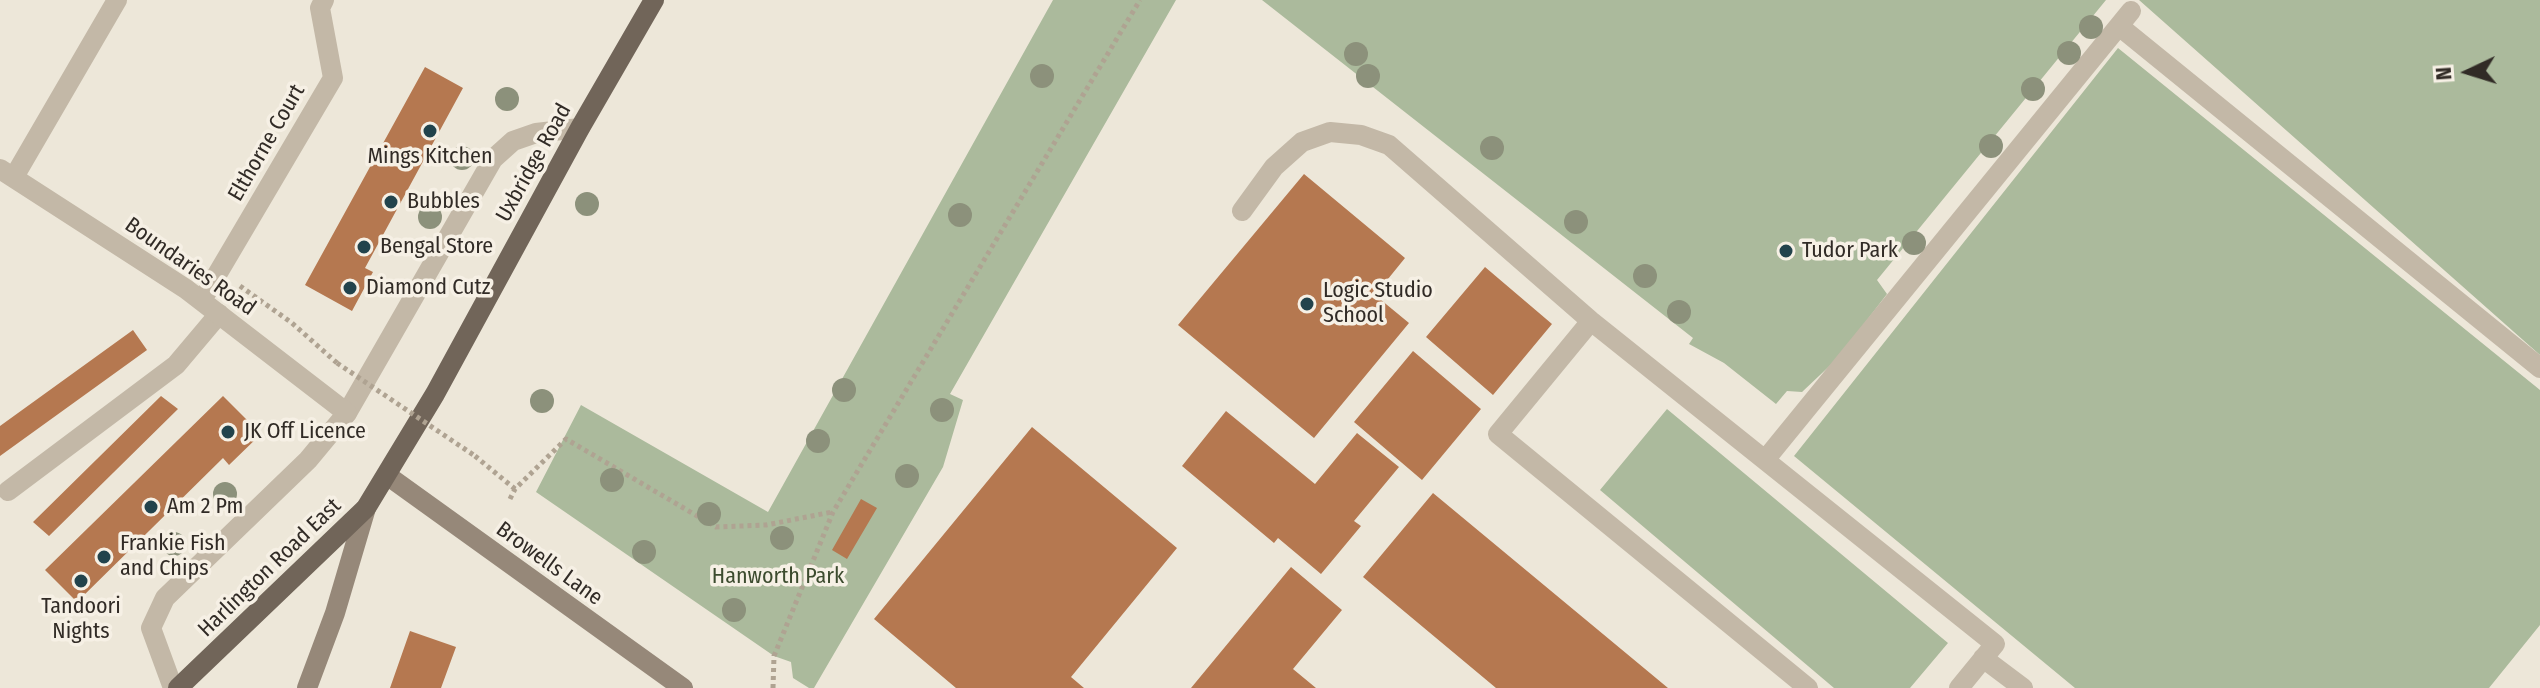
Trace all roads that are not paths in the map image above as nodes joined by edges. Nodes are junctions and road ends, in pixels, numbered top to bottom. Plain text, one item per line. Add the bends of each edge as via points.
1 (117, 0) edge
2 (324, 0) edge
3 (654, 0) edge
4 (580, 128) junction
5 (7, 173) edge
6 (1242, 211) dead end
7 (202, 300) junction
8 (219, 314) junction
9 (1591, 321) junction
10 (2540, 368) edge
11 (347, 413) junction
12 (1765, 460) junction
13 (388, 476) junction
14 (8, 491) dead end
15 (366, 508) junction
16 (1983, 658) junction
17 (175, 688) edge
18 (307, 688) edge
19 (683, 688) edge
20 (1808, 688) edge
21 (1959, 688) edge
22 (2023, 688) edge

1 - 5 street
2 - 7 street, Elthorne Court via 320,8 333,78
3 - 4 main road, Uxbridge Road
4 - 11 street via 513,141 493,159
4 - 13 main road, Uxbridge Road
5 - 7 street, Boundaries Road
6 - 9 street via 1274,167 1302,142 1330,132 1361,135 1389,145
7 - 8 street, Boundaries Road
8 - 11 street, Boundaries Road
8 - 14 street via 176,365
9 - 12 street
9 - 20 street via 1498,434
10 - 12 street via 2125,18
11 - 17 street via 308,460 156,611 151,628
12 - 16 street via 1995,644
13 - 15 main road, Harlington Road East
13 - 19 street, Browells Lane
15 - 17 main road, Harlington Road East
15 - 18 street
16 - 21 street
16 - 22 street

